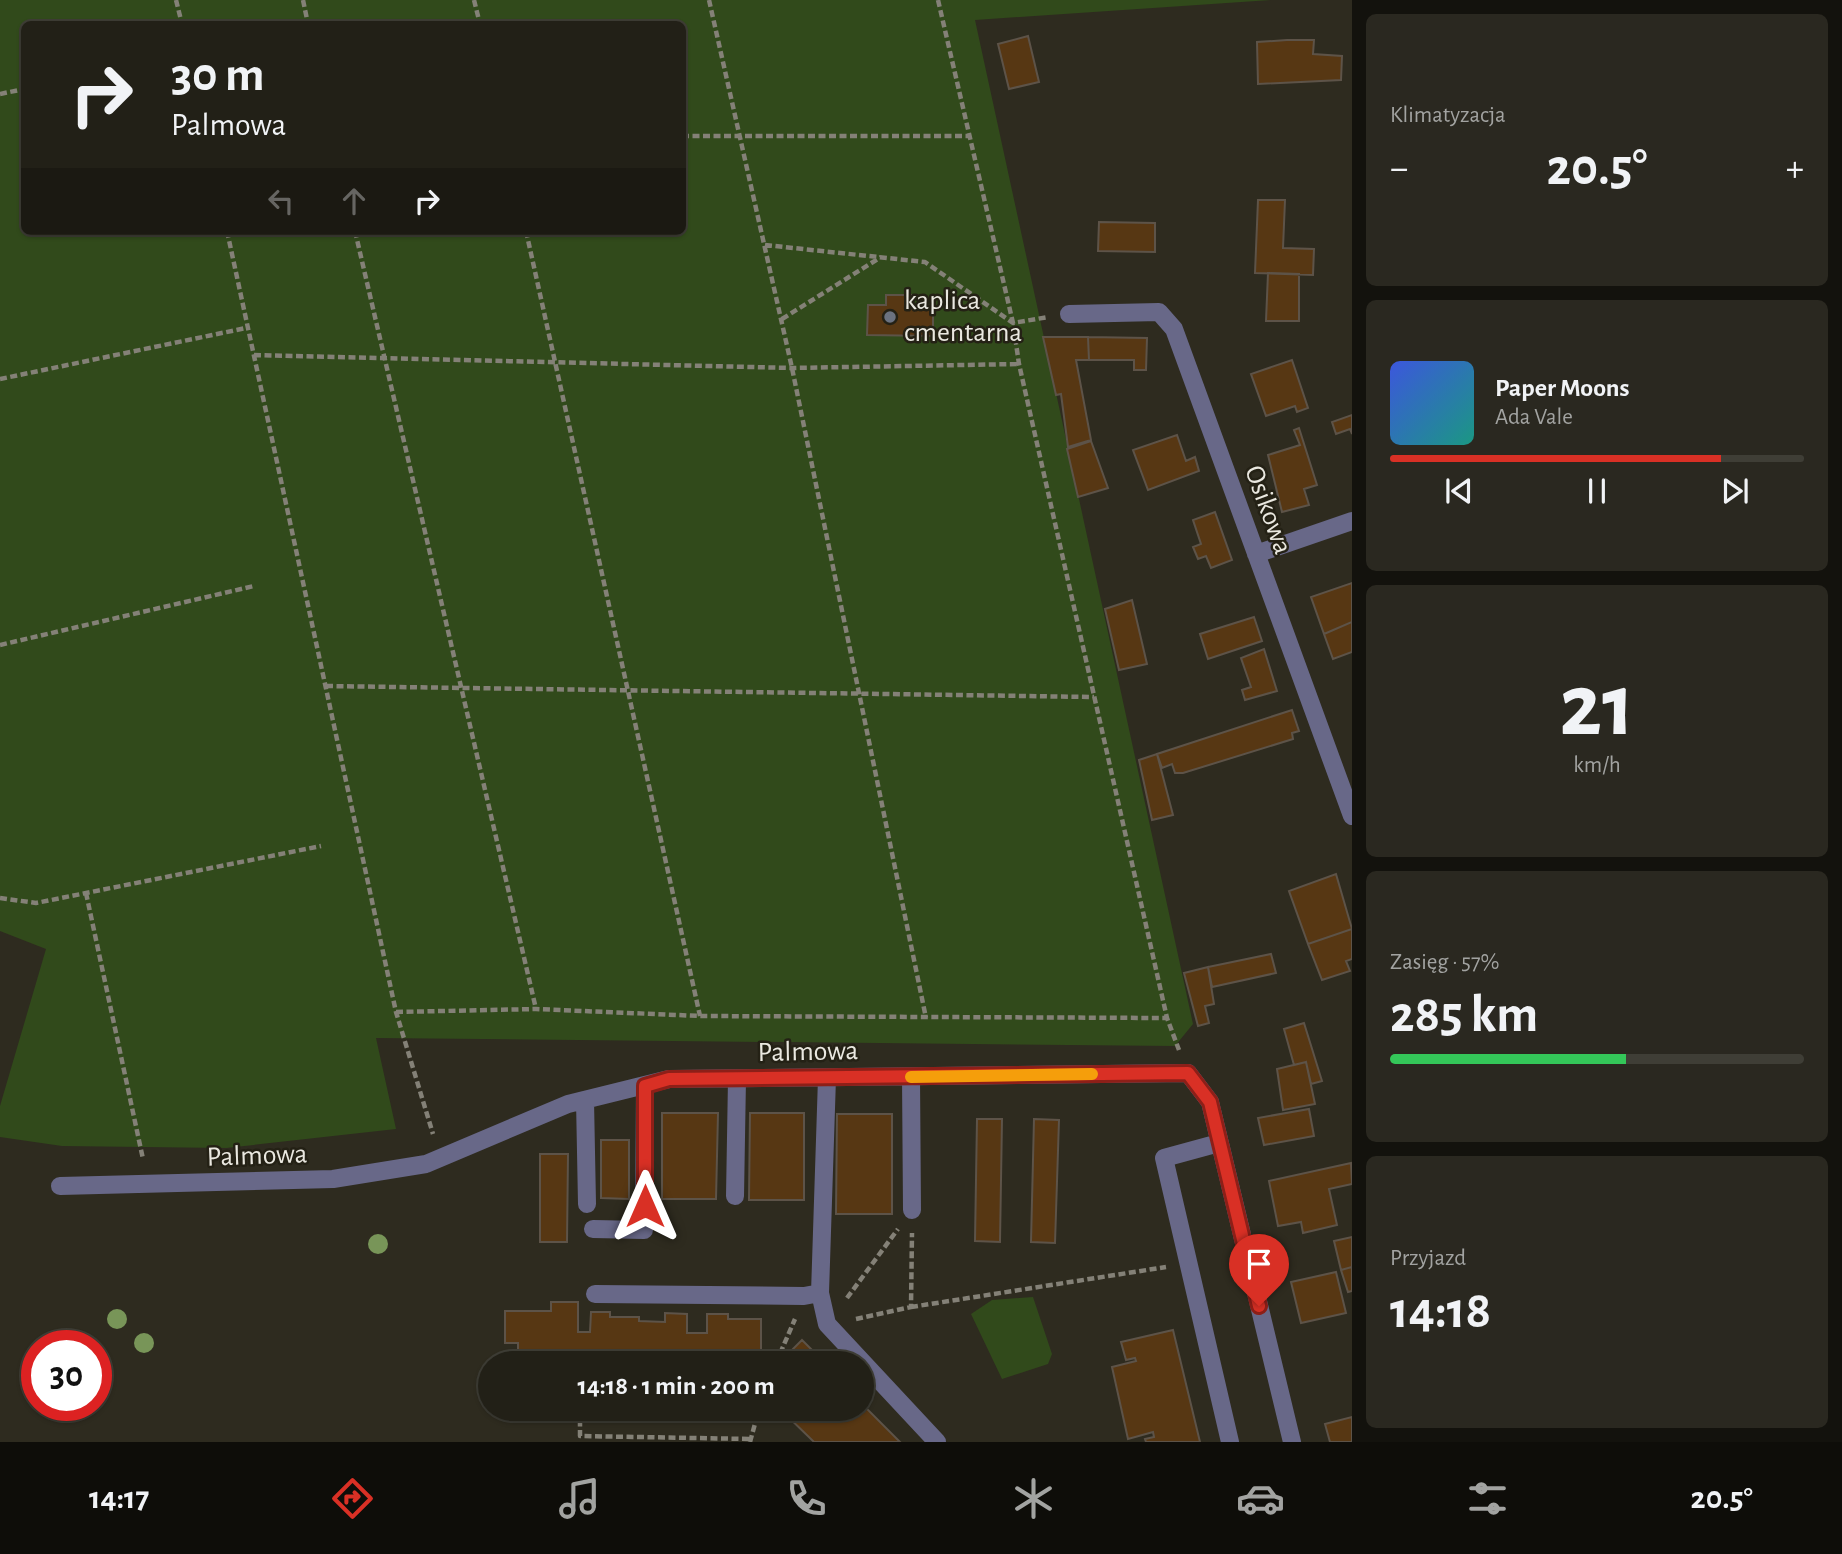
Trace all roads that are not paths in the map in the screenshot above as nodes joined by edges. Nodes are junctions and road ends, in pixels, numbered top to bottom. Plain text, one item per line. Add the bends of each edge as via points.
1 (1069, 314) road end
2 (1352, 521) edge
3 (1256, 554) junction
4 (1352, 816) edge
5 (911, 1077) junction
6 (827, 1078) junction
7 (737, 1079) junction
8 (645, 1086) junction
9 (585, 1100) junction
10 (1219, 1143) junction
11 (60, 1186) dead end
12 (735, 1196) dead end
13 (587, 1204) dead end
14 (912, 1210) road end
15 (593, 1229) dead end
16 (595, 1294) dead end
17 (812, 1294) junction
18 (937, 1442) edge
19 (1230, 1442) edge
20 (1292, 1442) edge

1 - 3 street, Osikowa via 1159,312 1174,329
2 - 3 street
3 - 4 street, Osikowa
5 - 6 street, Palmowa
5 - 10 street, Palmowa via 1188,1073 1210,1102
5 - 14 street
6 - 7 street, Palmowa
6 - 17 street
7 - 8 street, Palmowa via 669,1079
7 - 12 street
8 - 9 street, Palmowa
8 - 15 street via 644,1230
9 - 11 street, Palmowa via 426,1164 333,1179
9 - 13 street
10 - 19 street via 1164,1158
10 - 20 street
16 - 17 street
17 - 18 street via 827,1324

